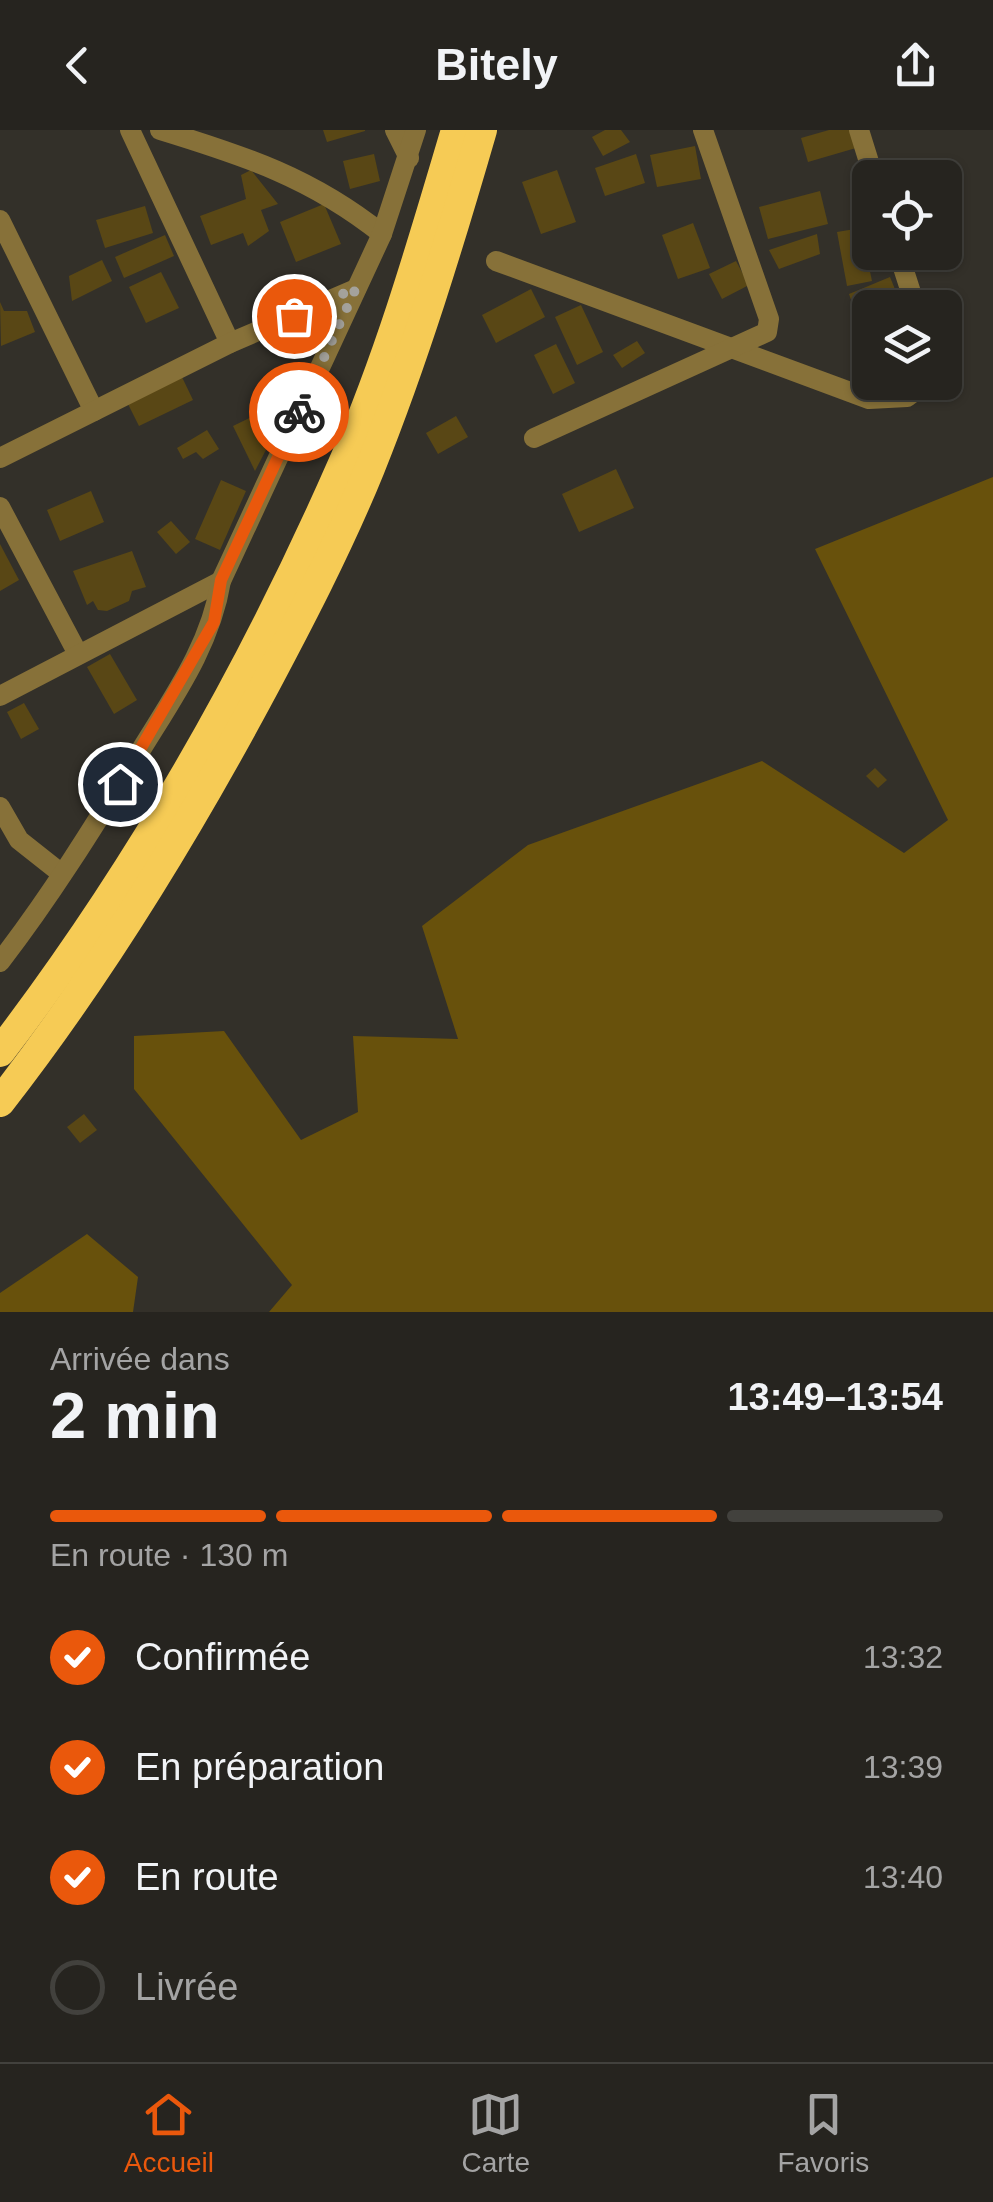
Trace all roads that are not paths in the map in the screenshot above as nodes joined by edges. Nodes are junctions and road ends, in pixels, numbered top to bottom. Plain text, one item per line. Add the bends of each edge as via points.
1 (130, 130) edge
2 (160, 130) edge
3 (395, 130) edge
4 (416, 130) edge
5 (456, 130) edge
6 (482, 130) edge
7 (704, 130) edge
8 (859, 130) edge
9 (409, 158) junction
10 (868, 160) edge
11 (0, 220) edge
12 (382, 234) junction
13 (496, 261) dead end
14 (356, 288) junction
15 (230, 343) junction
16 (737, 348) junction
17 (852, 392) edge
18 (94, 411) junction
19 (534, 438) dead end
20 (0, 458) edge
21 (0, 507) edge
22 (221, 580) junction
23 (78, 654) junction
24 (0, 696) edge
25 (0, 806) edge
26 (62, 874) junction
27 (98, 944) junction
28 (0, 962) edge
29 (0, 1052) edge
30 (0, 1102) edge

1 - 15 street
2 - 12 street via 270,164 340,201
3 - 9 street
4 - 9 street
5 - 27 highway via 345,458 273,614
6 - 27 highway via 368,473 231,747
7 - 16 street via 770,319 767,332
8 - 10 street
9 - 12 street
11 - 18 street
12 - 14 street
13 - 16 street
14 - 15 street
14 - 22 street
15 - 18 street
16 - 17 street
16 - 19 street
18 - 20 street
21 - 23 street
22 - 23 street
22 - 26 street via 214,622 196,660
23 - 24 street
25 - 26 street via 19,840
26 - 28 street
27 - 29 highway
27 - 30 highway

